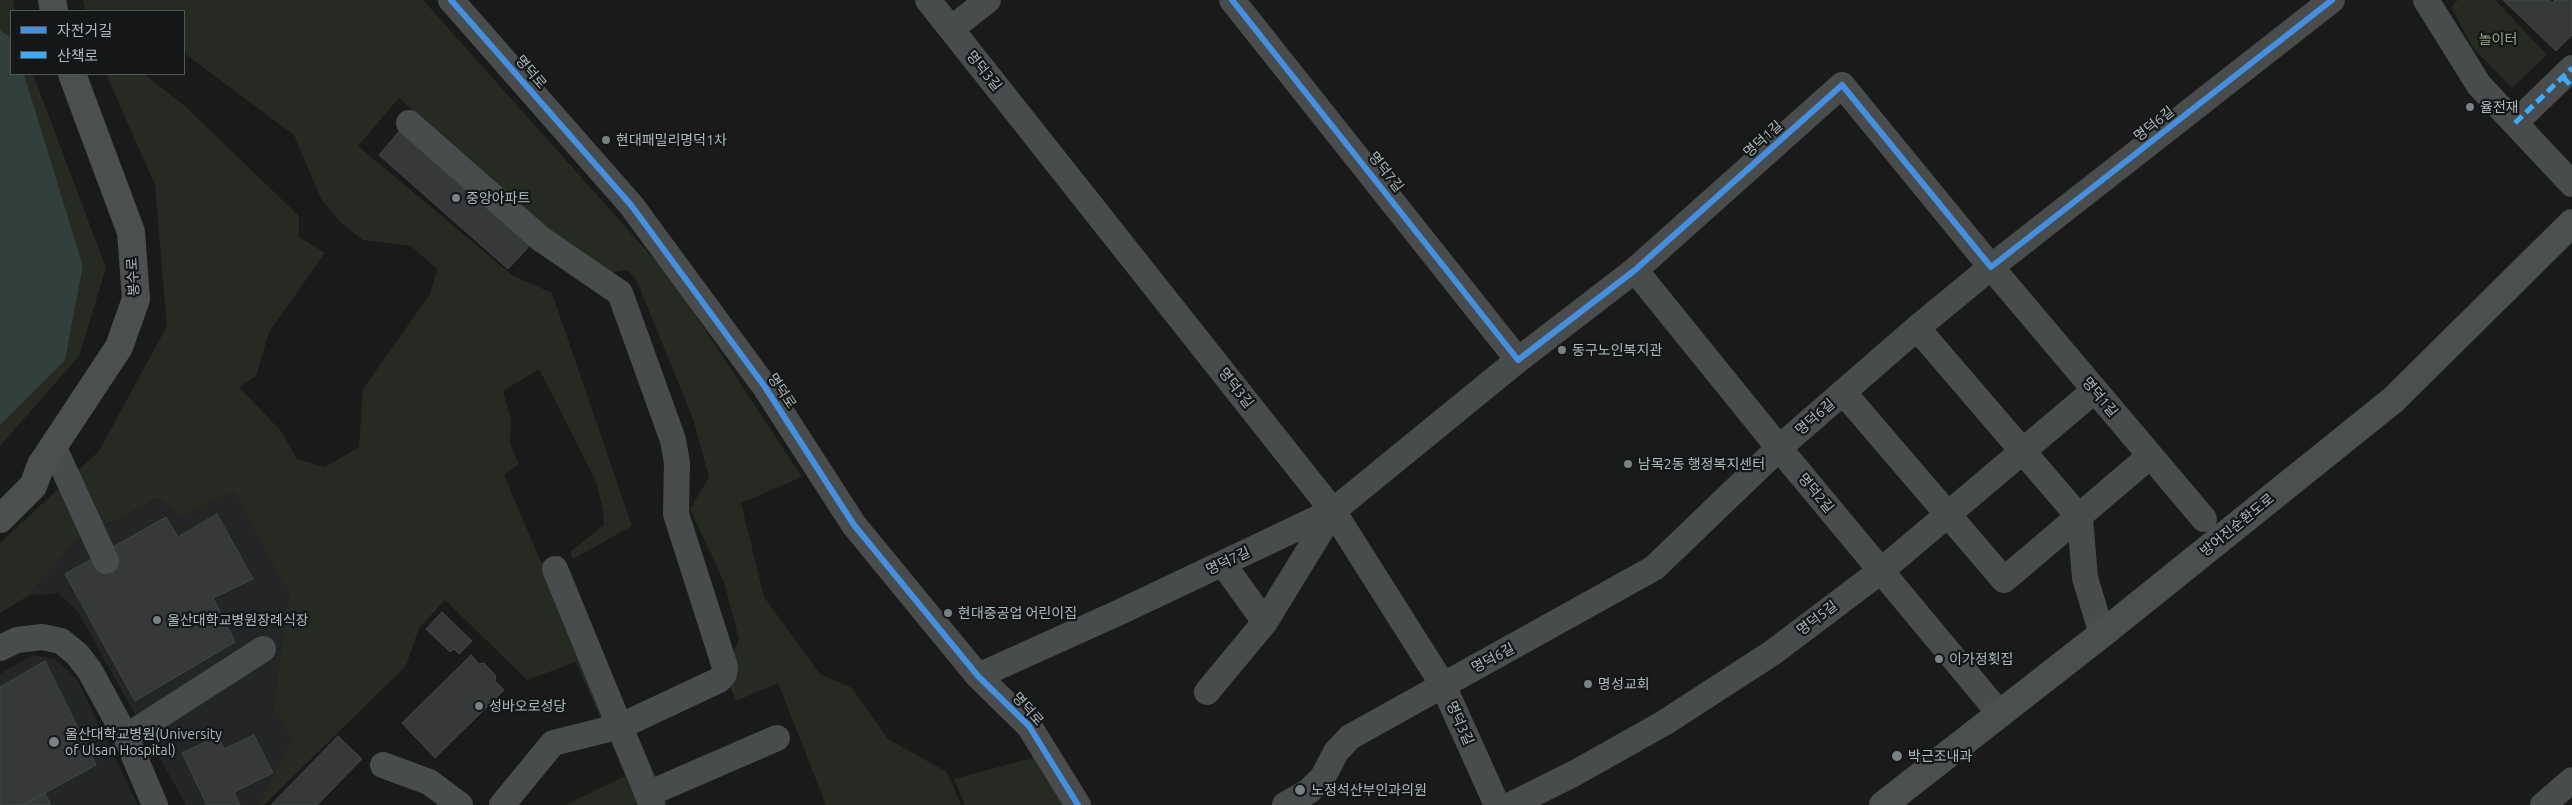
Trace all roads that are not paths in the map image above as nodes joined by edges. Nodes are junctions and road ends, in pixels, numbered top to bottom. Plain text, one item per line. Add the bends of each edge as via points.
1 (451, 0) edge
2 (928, 0) edge
3 (988, 0) edge
4 (1232, 0) edge
5 (2332, 0) edge
6 (2426, 0) edge
7 (951, 29) junction
8 (72, 75) edge
9 (2569, 77) edge
10 (409, 123) dead end
11 (2515, 123) junction
12 (2572, 184) edge
13 (2572, 223) edge
14 (1991, 267) junction
15 (1634, 270) junction
16 (1917, 328) junction
17 (1518, 360) junction
18 (2095, 390) junction
19 (1843, 392) junction
20 (1779, 448) junction
21 (2021, 452) junction
22 (48, 456) junction
23 (2150, 456) junction
24 (0, 492) edge
25 (1333, 511) junction
26 (1946, 513) junction
27 (2080, 518) junction
28 (0, 519) edge
29 (2204, 519) dead end
30 (106, 561) dead end
31 (1222, 564) junction
32 (555, 569) dead end
33 (1882, 570) junction
34 (1265, 622) junction
35 (2102, 634) junction
36 (0, 648) edge
37 (263, 649) dead end
38 (978, 676) junction
39 (1443, 685) junction
40 (1207, 692) dead end
41 (2000, 714) junction
42 (621, 726) junction
43 (126, 737) junction
44 (777, 738) dead end
45 (383, 765) dead end
46 (2572, 780) edge
47 (650, 800) edge
48 (155, 805) edge
49 (460, 805) edge
50 (502, 805) edge
51 (1078, 805) edge
52 (1285, 805) edge
53 (1497, 805) edge
54 (1511, 805) edge
55 (1884, 805) edge
56 (2543, 805) edge

1 - 38 street, 명덕로 via 631,205 766,387 854,525
2 - 7 street, 명덕3길
3 - 7 street
4 - 17 street, 명덕7길
5 - 14 street, 명덕6길
6 - 11 street via 2479,85
7 - 25 street, 명덕3길
8 - 22 main road, 봉수로 via 131,232 136,299 119,347
9 - 11 street
10 - 42 street via 541,239 620,293 669,431 677,463 676,514 725,667 719,680
11 - 12 street
13 - 35 main road, 방어진순환도로 via 2393,400
14 - 15 street, 명덕1길 via 1842,85
14 - 16 street, 명덕6길
14 - 18 street, 명덕1길
15 - 17 street, 명덕1길
15 - 20 street, 명덕2길
16 - 19 street, 명덕6길
16 - 21 street
17 - 25 street, 명덕7길
18 - 21 street, 명덕5길
18 - 23 street, 명덕1길
19 - 20 street, 명덕6길
19 - 26 street
20 - 33 street, 명덕2길
20 - 39 street, 명덕6길 via 1654,568
21 - 26 street, 명덕5길
21 - 27 street
22 - 24 main road via 20,472
22 - 28 main road, 봉수로 via 33,486
22 - 30 street
23 - 27 street
23 - 29 street, 명덕1길
25 - 31 street, 명덕7길
25 - 34 street
25 - 39 street, 명덕3길
26 - 27 street via 2004,580
26 - 33 street, 명덕5길
27 - 35 street via 2084,578
31 - 34 street
31 - 38 street, 명덕7길
32 - 42 street
33 - 41 street, 명덕2길
33 - 54 street, 명덕5길 via 1772,653 1664,723
34 - 40 street
35 - 41 main road, 방어진순환도로
36 - 43 street via 17,640 42,636 61,641 90,671
37 - 43 street
38 - 51 street, 명덕로 via 1029,726
39 - 52 street, 명덕6길 via 1350,737 1336,752 1323,777 1309,791
39 - 53 street, 명덕3길
41 - 55 main road, 방어진순환도로
42 - 47 street
42 - 50 street via 553,743
43 - 48 street
44 - 47 street
45 - 49 street via 429,782
46 - 56 street

